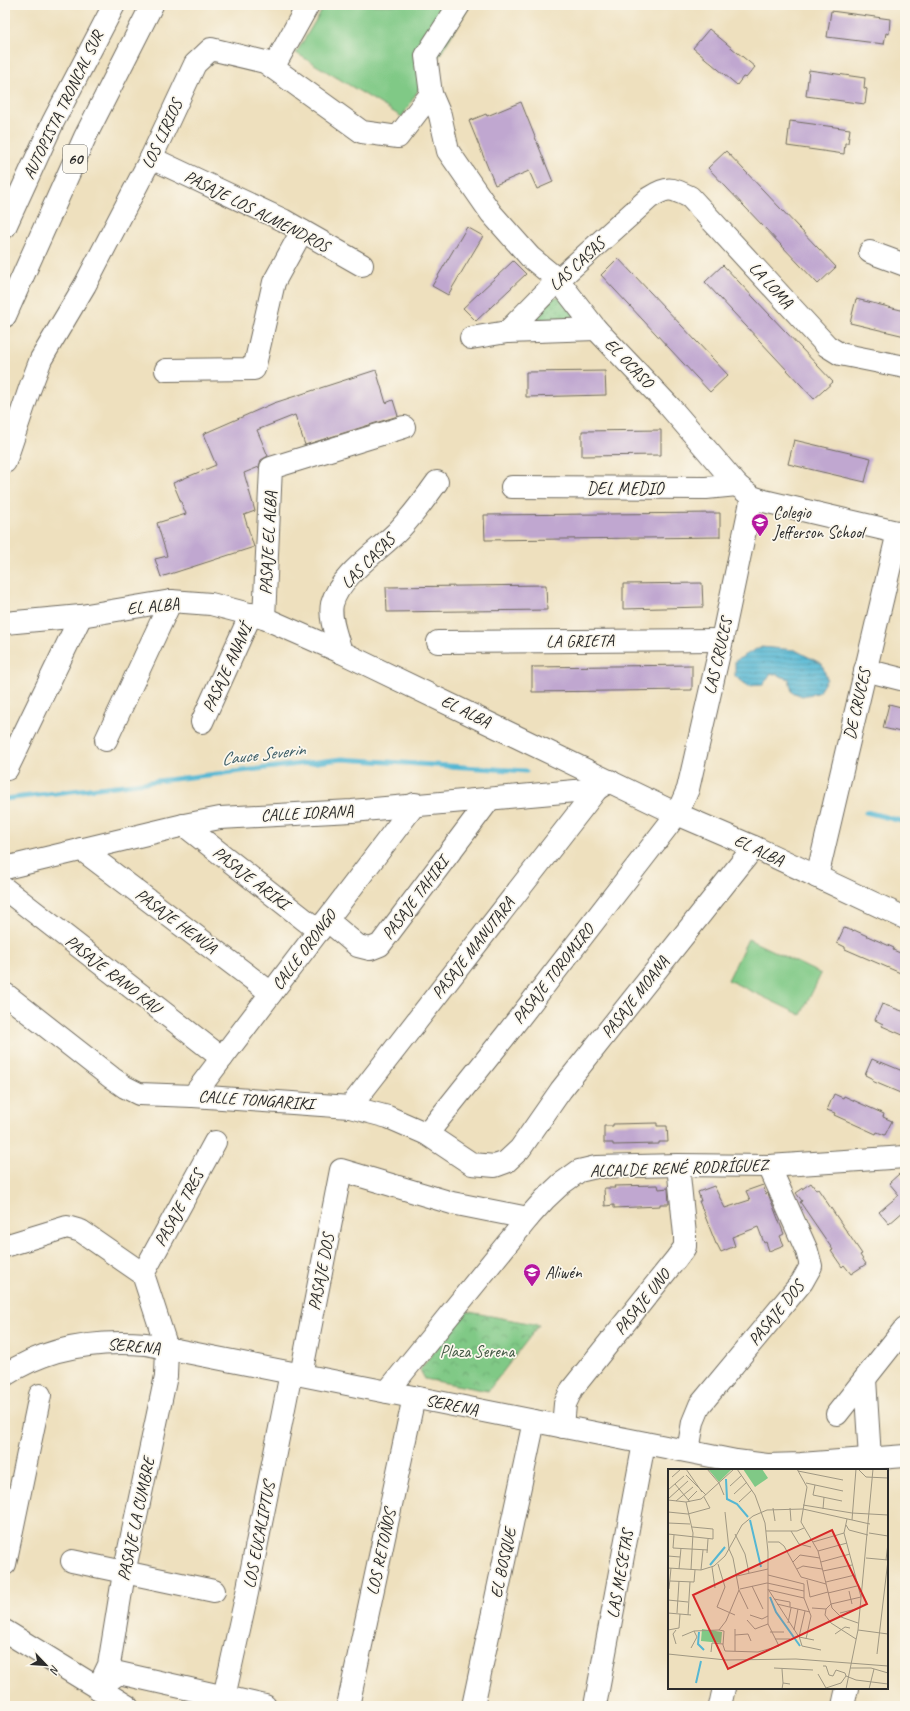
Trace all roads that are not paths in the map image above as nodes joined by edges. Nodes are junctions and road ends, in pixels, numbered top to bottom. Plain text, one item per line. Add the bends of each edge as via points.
1 (114, 5) edge
2 (152, 5) edge
3 (308, 5) edge
4 (459, 5) edge
5 (273, 68) junction
6 (431, 94) junction
7 (151, 158) junction
8 (649, 198) joint
9 (5, 227) edge
10 (302, 231) junction
11 (870, 252) dead end
12 (362, 265) dead end
13 (905, 265) edge
14 (558, 280) junction
15 (5, 316) edge
16 (596, 329) junction
17 (507, 332) junction
18 (472, 338) dead end
19 (905, 367) edge
20 (166, 370) dead end
21 (404, 427) dead end
22 (5, 462) edge
23 (436, 482) dead end
24 (512, 487) dead end
25 (745, 491) junction
26 (901, 533) edge
27 (171, 601) junction
28 (81, 616) junction
29 (257, 616) junction
30 (5, 624) edge
31 (722, 640) junction
32 (438, 642) dead end
33 (341, 652) junction
34 (865, 670) junction
35 (905, 680) edge
36 (202, 722) dead end
37 (106, 740) dead end
38 (7, 769) dead end
39 (604, 785) junction
40 (489, 800) junction
41 (415, 804) junction
42 (677, 814) junction
43 (184, 825) junction
44 (754, 847) junction
45 (82, 849) junction
46 (5, 868) edge
47 (817, 877) junction
48 (5, 889) edge
49 (905, 918) edge
50 (323, 925) junction
51 (271, 993) junction
52 (5, 994) edge
53 (222, 1058) junction
54 (192, 1096) junction
55 (350, 1107) junction
56 (427, 1134) junction
57 (215, 1142) dead end
58 (520, 1149) joint
59 (905, 1156) edge
60 (678, 1165) junction
61 (769, 1166) junction
62 (528, 1218) junction
63 (5, 1246) edge
64 (144, 1274) junction
65 (905, 1328) edge
66 (167, 1348) junction
67 (296, 1374) junction
68 (5, 1375) edge
69 (865, 1379) junction
70 (386, 1392) junction
71 (40, 1396) dead end
72 (414, 1397) junction
73 (837, 1414) dead end
74 (534, 1421) junction
75 (563, 1426) junction
76 (644, 1443) junction
77 (688, 1451) junction
78 (905, 1456) edge
79 (876, 1462) edge
80 (767, 1468) edge
81 (72, 1561) dead end
82 (5, 1564) edge
83 (124, 1573) junction
84 (214, 1591) dead end
85 (5, 1631) edge
86 (98, 1688) junction
87 (724, 1689) edge
88 (847, 1689) edge
89 (224, 1697) junction
90 (127, 1706) edge
91 (264, 1706) edge
92 (348, 1706) edge
93 (472, 1706) edge
94 (595, 1706) edge
95 (720, 1706) edge
96 (843, 1706) edge

1 - 9 main road, AUTOPISTA TRONCAL SUR / 60 via 52,122
2 - 15 main road, AUTOPISTA TRONCAL SUR / 60 via 85,137
3 - 5 main road
4 - 6 main road, EL OCASO via 426,56
5 - 6 main road, LOS LIRIOS via 362,132 398,138
5 - 7 main road, LOS LIRIOS via 264,62 211,49 195,64
6 - 14 main road, EL OCASO via 440,114 448,151 491,213 530,256
7 - 10 main road, PASAJE LOS ALMENDROS
7 - 22 main road, LOS LIRIOS via 86,285 42,359
8 - 14 main road, LAS CASAS
8 - 19 main road, LA LOMA via 660,191 672,188 690,197 827,346 840,354
10 - 12 main road, PASAJE LOS ALMENDROS
10 - 20 main road via 274,282 254,369
11 - 13 main road
14 - 16 main road, EL OCASO
14 - 17 main road, LAS CASAS
16 - 17 main road
16 - 25 main road, EL OCASO
17 - 18 main road
21 - 29 main road, PASAJE EL ALBA via 272,468
23 - 33 main road, LAS CASAS via 422,503 398,530 342,584 332,604 333,622
24 - 25 main road, DEL MEDIO via 706,488
25 - 26 main road via 764,501
25 - 31 main road, LAS CRUCES
26 - 34 main road, DE CRUCES
27 - 28 main road, EL ALBA
27 - 29 main road, EL ALBA via 211,604
27 - 37 main road
28 - 30 main road, EL ALBA
28 - 38 main road
29 - 33 main road, EL ALBA
29 - 36 main road, PASAJE ANANÍ
31 - 32 main road, LA GRIETA
31 - 42 main road, LAS CRUCES via 688,789
33 - 39 main road, EL ALBA
34 - 35 main road
34 - 47 main road, DE CRUCES
39 - 40 main road, CALLE IORANA
39 - 42 main road, EL ALBA
39 - 55 main road, PASAJE MANUTARA
40 - 41 main road, CALLE IORANA
40 - 50 main road, PASAJE TAHIRI via 380,945 370,949 358,946
41 - 43 main road, CALLE IORANA via 352,811 220,818
41 - 50 main road, CALLE ORONGO
42 - 44 main road, EL ALBA
42 - 56 main road, PASAJE TOROMIRO
43 - 45 main road, CALLE IORANA
43 - 50 main road, PASAJE ARIKI
44 - 47 main road, EL ALBA
44 - 58 main road, PASAJE MOANA via 561,1090
45 - 46 main road, CALLE IORANA
45 - 51 main road, PASAJE HENÚA
47 - 49 main road, EL ALBA
48 - 53 main road, PASAJE RANO KAU
50 - 51 main road, CALLE ORONGO
51 - 53 main road, CALLE ORONGO
52 - 54 main road, CALLE TONGARIKI via 125,1087 139,1094
53 - 54 main road, CALLE ORONGO
54 - 55 main road, CALLE TONGARIKI
55 - 56 main road, CALLE TONGARIKI via 388,1117
56 - 58 main road, CALLE TONGARIKI via 472,1164 482,1166 495,1166 506,1162
57 - 64 main road, PASAJE TRES
59 - 61 main road, ALCALDE RENÉ RODRÍGUEZ
60 - 61 main road, ALCALDE RENÉ RODRÍGUEZ
60 - 62 main road, ALCALDE RENÉ RODRÍGUEZ via 579,1171 551,1194
60 - 75 main road, PASAJE UNO via 685,1247 572,1389 565,1404
61 - 77 main road, PASAJE DOS via 807,1251 811,1266 802,1282 700,1405 693,1422
62 - 67 main road, PASAJE DOS via 452,1203 341,1170
62 - 70 main road, ALCALDE RENÉ RODRÍGUEZ
63 - 64 main road via 67,1227 81,1231
64 - 66 main road, PASAJE LA CUMBRE
65 - 69 main road
66 - 67 main road, SERENA
66 - 68 main road, SERENA via 125,1342 85,1345 47,1354
66 - 83 main road, PASAJE LA CUMBRE via 166,1376
67 - 70 main road, SERENA
67 - 89 main road, LOS EUCALIPTUS
69 - 73 main road
69 - 79 main road
70 - 72 main road, SERENA
71 - 82 main road
72 - 74 main road, SERENA
72 - 92 main road, LOS RETOÑOS
74 - 75 main road, SERENA
74 - 93 main road, EL BOSQUE
75 - 76 main road, SERENA
76 - 77 main road, SERENA
76 - 94 main road, LAS MESETAS
77 - 80 main road, SERENA
78 - 79 main road, SERENA
79 - 80 main road, SERENA via 801,1464
81 - 83 main road
83 - 84 main road
83 - 86 main road, PASAJE LA CUMBRE via 109,1664
85 - 86 main road
86 - 89 main road via 119,1673
86 - 90 main road
87 - 95 main road
88 - 96 main road
89 - 91 main road

